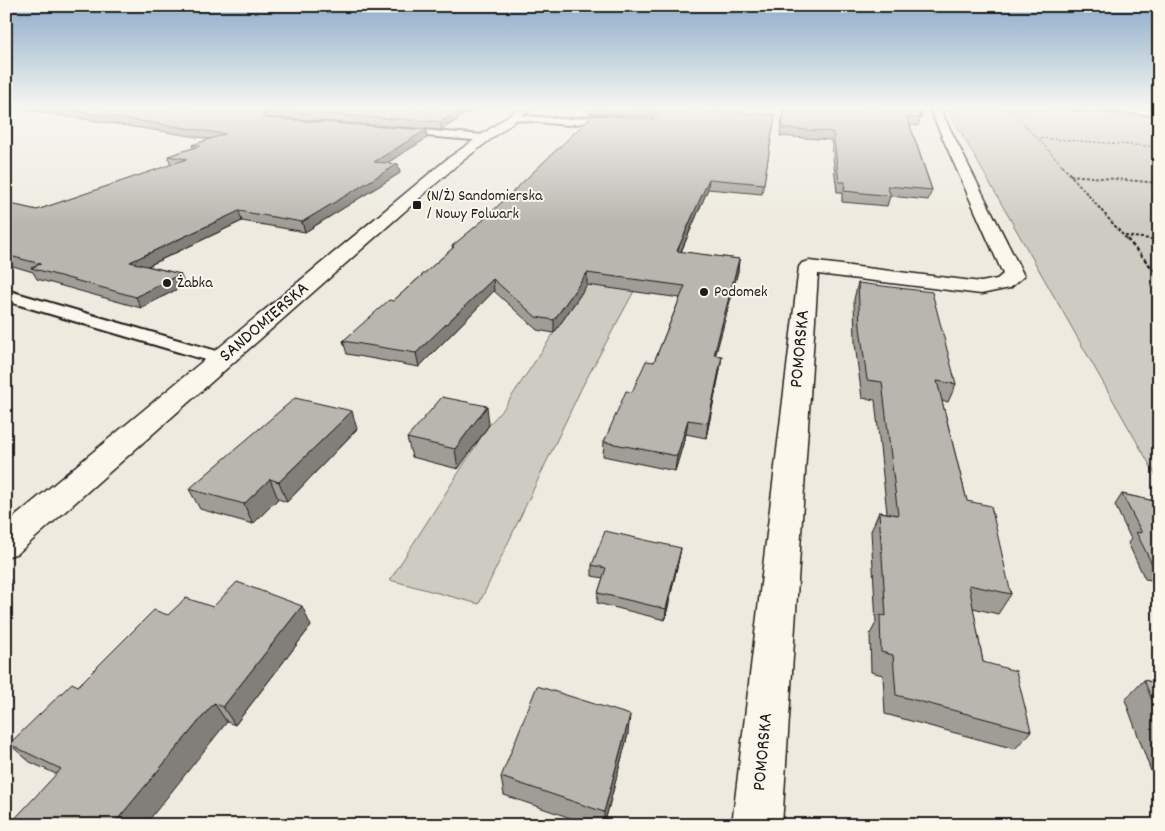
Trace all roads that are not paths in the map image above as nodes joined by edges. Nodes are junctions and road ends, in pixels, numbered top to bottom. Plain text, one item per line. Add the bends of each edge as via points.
1 (474, 146) edge
2 (952, 146) edge
3 (6, 295) edge
4 (223, 359) junction
5 (6, 544) edge
6 (758, 825) edge

1 - 4 street, SANDOMIERSKA
2 - 6 street, POMORSKA via 1014,276 1004,284 981,288 809,267
3 - 4 lane
4 - 5 street, SANDOMIERSKA

